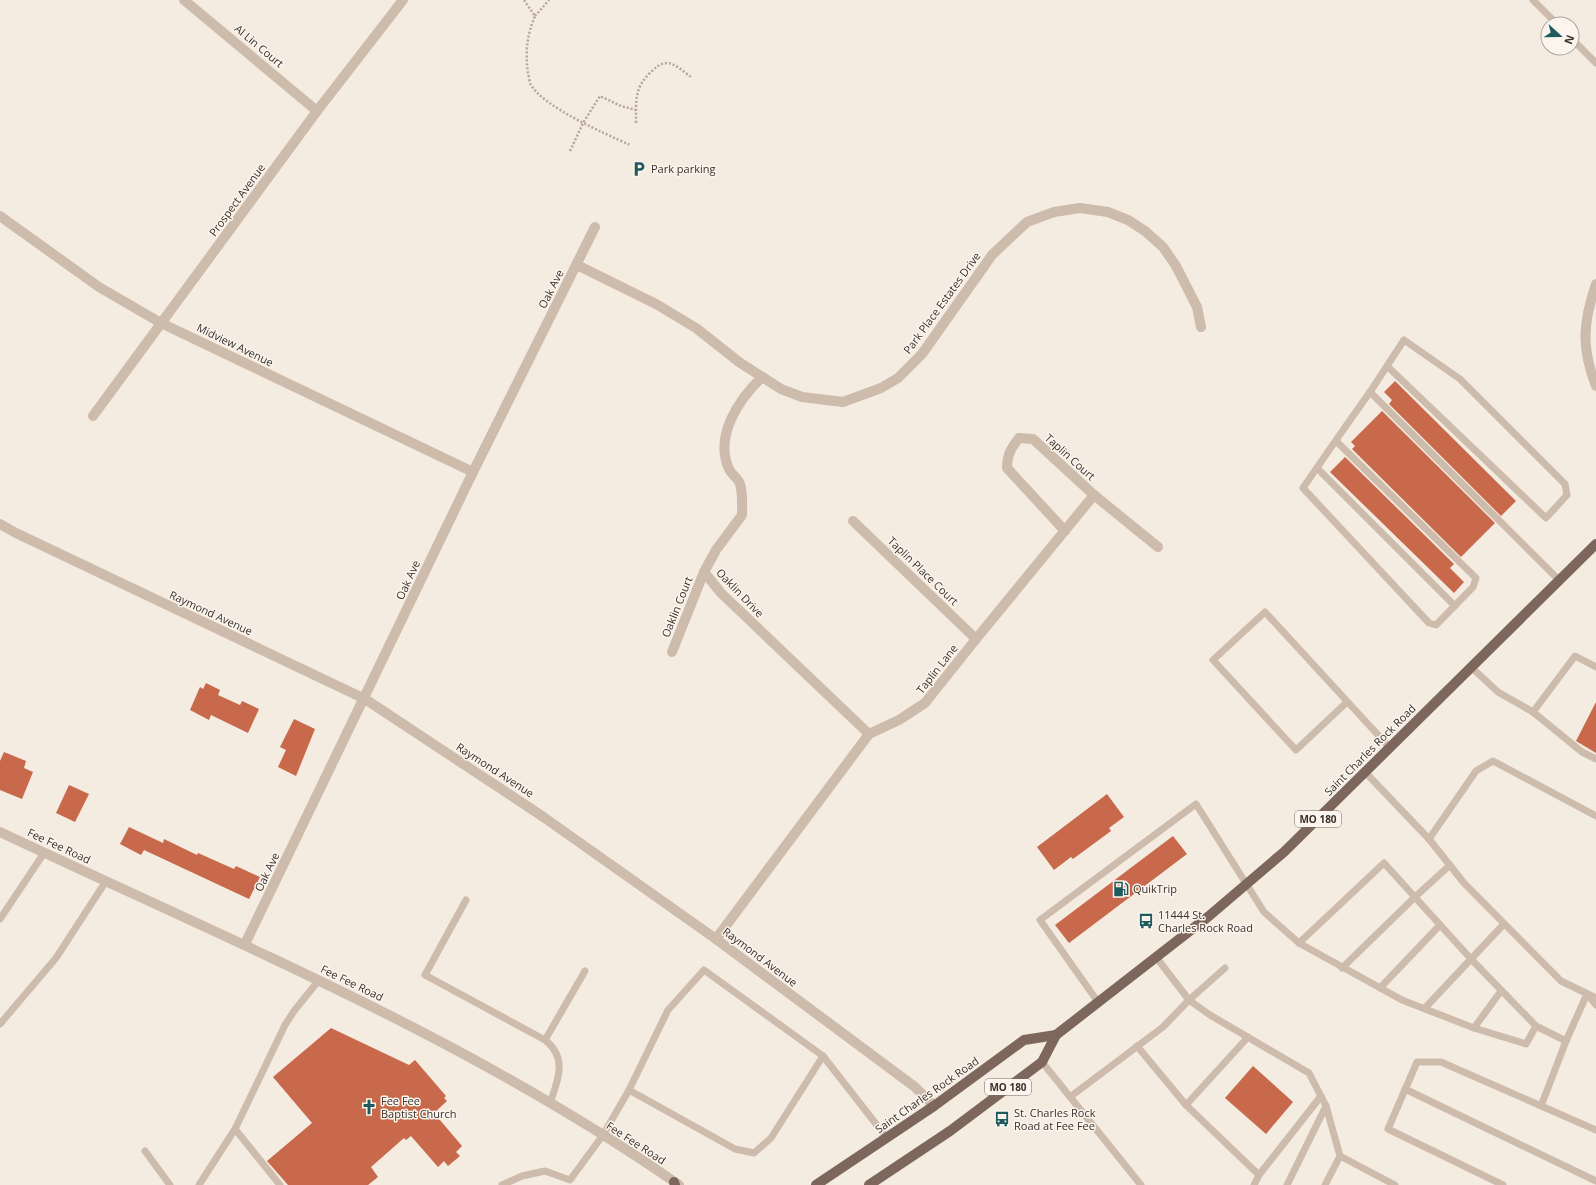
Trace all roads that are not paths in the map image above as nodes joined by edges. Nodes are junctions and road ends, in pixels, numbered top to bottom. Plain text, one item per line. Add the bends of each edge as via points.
1 (184, 0) edge
2 (403, 0) edge
3 (1533, 0) edge
4 (1549, 16) edge
5 (1580, 47) edge
6 (1596, 63) edge
7 (317, 111) junction
8 (0, 216) edge
9 (595, 227) dead end
10 (577, 265) junction
11 (1596, 284) edge
12 (162, 323) junction
13 (1201, 326) dead end
14 (1387, 366) junction
15 (762, 377) junction
16 (1596, 386) edge
17 (1370, 392) junction
18 (93, 416) dead end
19 (1336, 441) junction
20 (1317, 468) junction
21 (473, 472) junction
22 (1094, 495) junction
23 (853, 521) dead end
24 (0, 524) edge
25 (1065, 531) junction
26 (1596, 544) edge
27 (1158, 547) dead end
28 (704, 572) junction
29 (1560, 581) junction
30 (1455, 606) junction
31 (976, 639) junction
32 (672, 652) dead end
33 (1471, 666) junction
34 (1596, 666) edge
35 (365, 699) junction
36 (1347, 702) junction
37 (1533, 712) junction
38 (869, 734) junction
39 (1390, 748) junction
40 (1596, 759) edge
41 (1365, 772) junction
42 (1596, 816) edge
43 (0, 832) edge
44 (1428, 839) junction
45 (44, 853) junction
46 (1450, 865) junction
47 (106, 881) junction
48 (1247, 884) junction
49 (1414, 896) junction
50 (466, 900) dead end
51 (0, 919) edge
52 (1504, 924) junction
53 (1440, 925) junction
54 (716, 939) junction
55 (1299, 943) junction
56 (245, 944) junction
57 (1156, 957) junction
58 (1471, 959) junction
59 (1225, 968) dead end
60 (1342, 968) junction
61 (585, 972) dead end
62 (320, 980) junction
63 (1380, 988) junction
64 (1502, 991) junction
65 (1588, 994) junction
66 (1596, 998) edge
67 (1189, 1000) junction
68 (1098, 1002) junction
69 (1596, 1005) edge
70 (1425, 1008) junction
71 (0, 1024) edge
72 (1536, 1026) junction
73 (1474, 1028) junction
74 (1056, 1035) junction
75 (1248, 1037) junction
76 (545, 1040) junction
77 (1566, 1041) junction
78 (1137, 1046) junction
79 (823, 1056) junction
80 (1042, 1062) junction
81 (1405, 1089) junction
82 (629, 1090) junction
83 (1322, 1096) junction
84 (1070, 1097) junction
85 (550, 1103) junction
86 (1186, 1105) junction
87 (934, 1106) junction
88 (1326, 1106) junction
89 (1541, 1106) junction
90 (235, 1129) junction
91 (1596, 1130) edge
92 (603, 1135) junction
93 (887, 1138) junction
94 (145, 1151) dead end
95 (1340, 1156) junction
96 (1259, 1176) junction
97 (570, 1180) junction
98 (1596, 1181) edge
99 (676, 1184) edge
100 (170, 1185) edge
101 (199, 1185) edge
102 (280, 1185) edge
103 (502, 1185) edge
104 (577, 1185) edge
105 (816, 1185) edge
106 (869, 1185) edge
107 (1141, 1185) edge
108 (1254, 1185) edge
109 (1287, 1185) edge
110 (1325, 1185) edge
111 (1395, 1185) edge
112 (1504, 1185) edge

1 - 7 street, Al Lin Court
2 - 7 street, Prospect Avenue
3 - 4 lane
5 - 6 lane
7 - 12 street, Prospect Avenue
8 - 12 street, Midview Avenue via 99,287
9 - 10 street, Oak Ave
10 - 15 street, Park Place Estates Drive via 656,304 696,328
10 - 21 street, Oak Ave
11 - 16 street via 1586,320 1584,340
12 - 18 street, Prospect Avenue
12 - 21 street, Midview Avenue
13 - 15 street, Park Place Estates Drive via 1197,307 1163,247 1128,220 1108,212 1080,208 1054,212 1027,222 992,255 922,354 898,378 881,388 843,402 802,397 781,389
14 - 14 lane via 1404,340 1460,378 1565,484 1567,495 1546,518
14 - 17 lane
15 - 28 street, Oaklin Drive via 749,390 732,417 723,445 729,470 740,483 742,515 716,550
17 - 19 lane
17 - 29 lane
19 - 20 lane
19 - 30 lane via 1476,578 1473,587
20 - 30 lane
20 - 30 lane via 1303,488 1429,623 1436,625
21 - 35 street, Oak Ave
22 - 25 street, Taplin Lane
22 - 25 street, Taplin Court via 1033,439 1019,438 1007,457 1007,468
22 - 27 street, Taplin Court
23 - 31 street, Taplin Place Court
24 - 35 street, Raymond Avenue via 16,534
25 - 31 street, Taplin Lane
26 - 29 main road, Saint Charles Rock Road / MO 180
28 - 32 street, Oaklin Court
28 - 38 street, Oaklin Drive via 721,593
29 - 33 main road, Saint Charles Rock Road / MO 180
31 - 38 street, Taplin Lane via 925,703 899,720
33 - 37 lane via 1498,692
33 - 39 main road, Saint Charles Rock Road / MO 180
34 - 37 lane via 1575,656
35 - 54 street, Raymond Avenue via 542,816
35 - 56 street, Oak Ave
36 - 36 lane via 1265,612 1213,660 1296,750
36 - 39 lane
37 - 40 lane via 1582,752
38 - 54 street, Taplin Lane
39 - 41 main road, Saint Charles Rock Road / MO 180
41 - 44 lane
41 - 48 main road, Saint Charles Rock Road / MO 180 via 1284,852
42 - 44 lane via 1493,761 1476,771
43 - 45 street, Fee Fee Road
44 - 46 lane
45 - 47 street, Fee Fee Road
45 - 51 lane
46 - 49 lane
46 - 52 lane
47 - 56 street, Fee Fee Road
47 - 71 lane via 56,958
48 - 55 lane via 1264,912
48 - 57 main road, Saint Charles Rock Road / MO 180
48 - 68 lane via 1196,804 1040,920
49 - 53 lane
49 - 55 lane via 1384,863
49 - 60 lane
50 - 76 lane via 426,975
52 - 58 lane
52 - 65 lane via 1561,981
53 - 58 lane
53 - 63 lane
54 - 87 street, Raymond Avenue via 915,1087
55 - 60 lane
56 - 62 street, Fee Fee Road
57 - 67 lane
57 - 68 main road, Saint Charles Rock Road / MO 180
58 - 64 lane
58 - 70 lane
59 - 67 lane
60 - 63 lane
61 - 76 lane
62 - 85 street, Fee Fee Road via 424,1032
62 - 90 lane via 285,1025
63 - 70 lane via 1402,1000
64 - 72 lane
64 - 73 lane
65 - 66 lane
65 - 69 lane
65 - 77 lane
67 - 75 lane
67 - 78 lane via 1163,1027
68 - 74 main road, Saint Charles Rock Road / MO 180
70 - 73 lane
72 - 73 lane via 1526,1044
72 - 77 lane
74 - 80 main road, Saint Charles Rock Road / MO 180
74 - 87 main road, Saint Charles Rock Road / MO 180 via 1024,1040
75 - 83 lane via 1309,1073
75 - 86 lane
76 - 85 lane via 554,1048 559,1062 558,1079
77 - 89 lane
78 - 84 lane
78 - 86 lane
79 - 82 lane via 771,1138 754,1153 735,1149
79 - 82 lane via 704,970 668,1010
79 - 93 lane
80 - 84 lane
80 - 106 main road, Saint Charles Rock Road / MO 180 via 950,1131
81 - 89 lane via 1417,1062 1441,1062
81 - 98 lane
81 - 112 lane via 1388,1129
82 - 92 lane
83 - 88 lane
83 - 96 lane
84 - 107 lane
85 - 92 street, Fee Fee Road
86 - 96 lane
87 - 93 main road, Saint Charles Rock Road / MO 180
88 - 95 lane
88 - 109 lane
89 - 91 lane
90 - 101 lane
90 - 102 lane
92 - 97 lane
92 - 99 street, Fee Fee Road
93 - 105 main road, Saint Charles Rock Road / MO 180
94 - 100 lane
95 - 110 lane
95 - 111 lane
96 - 108 lane
97 - 103 lane via 545,1172 522,1176
97 - 104 lane

